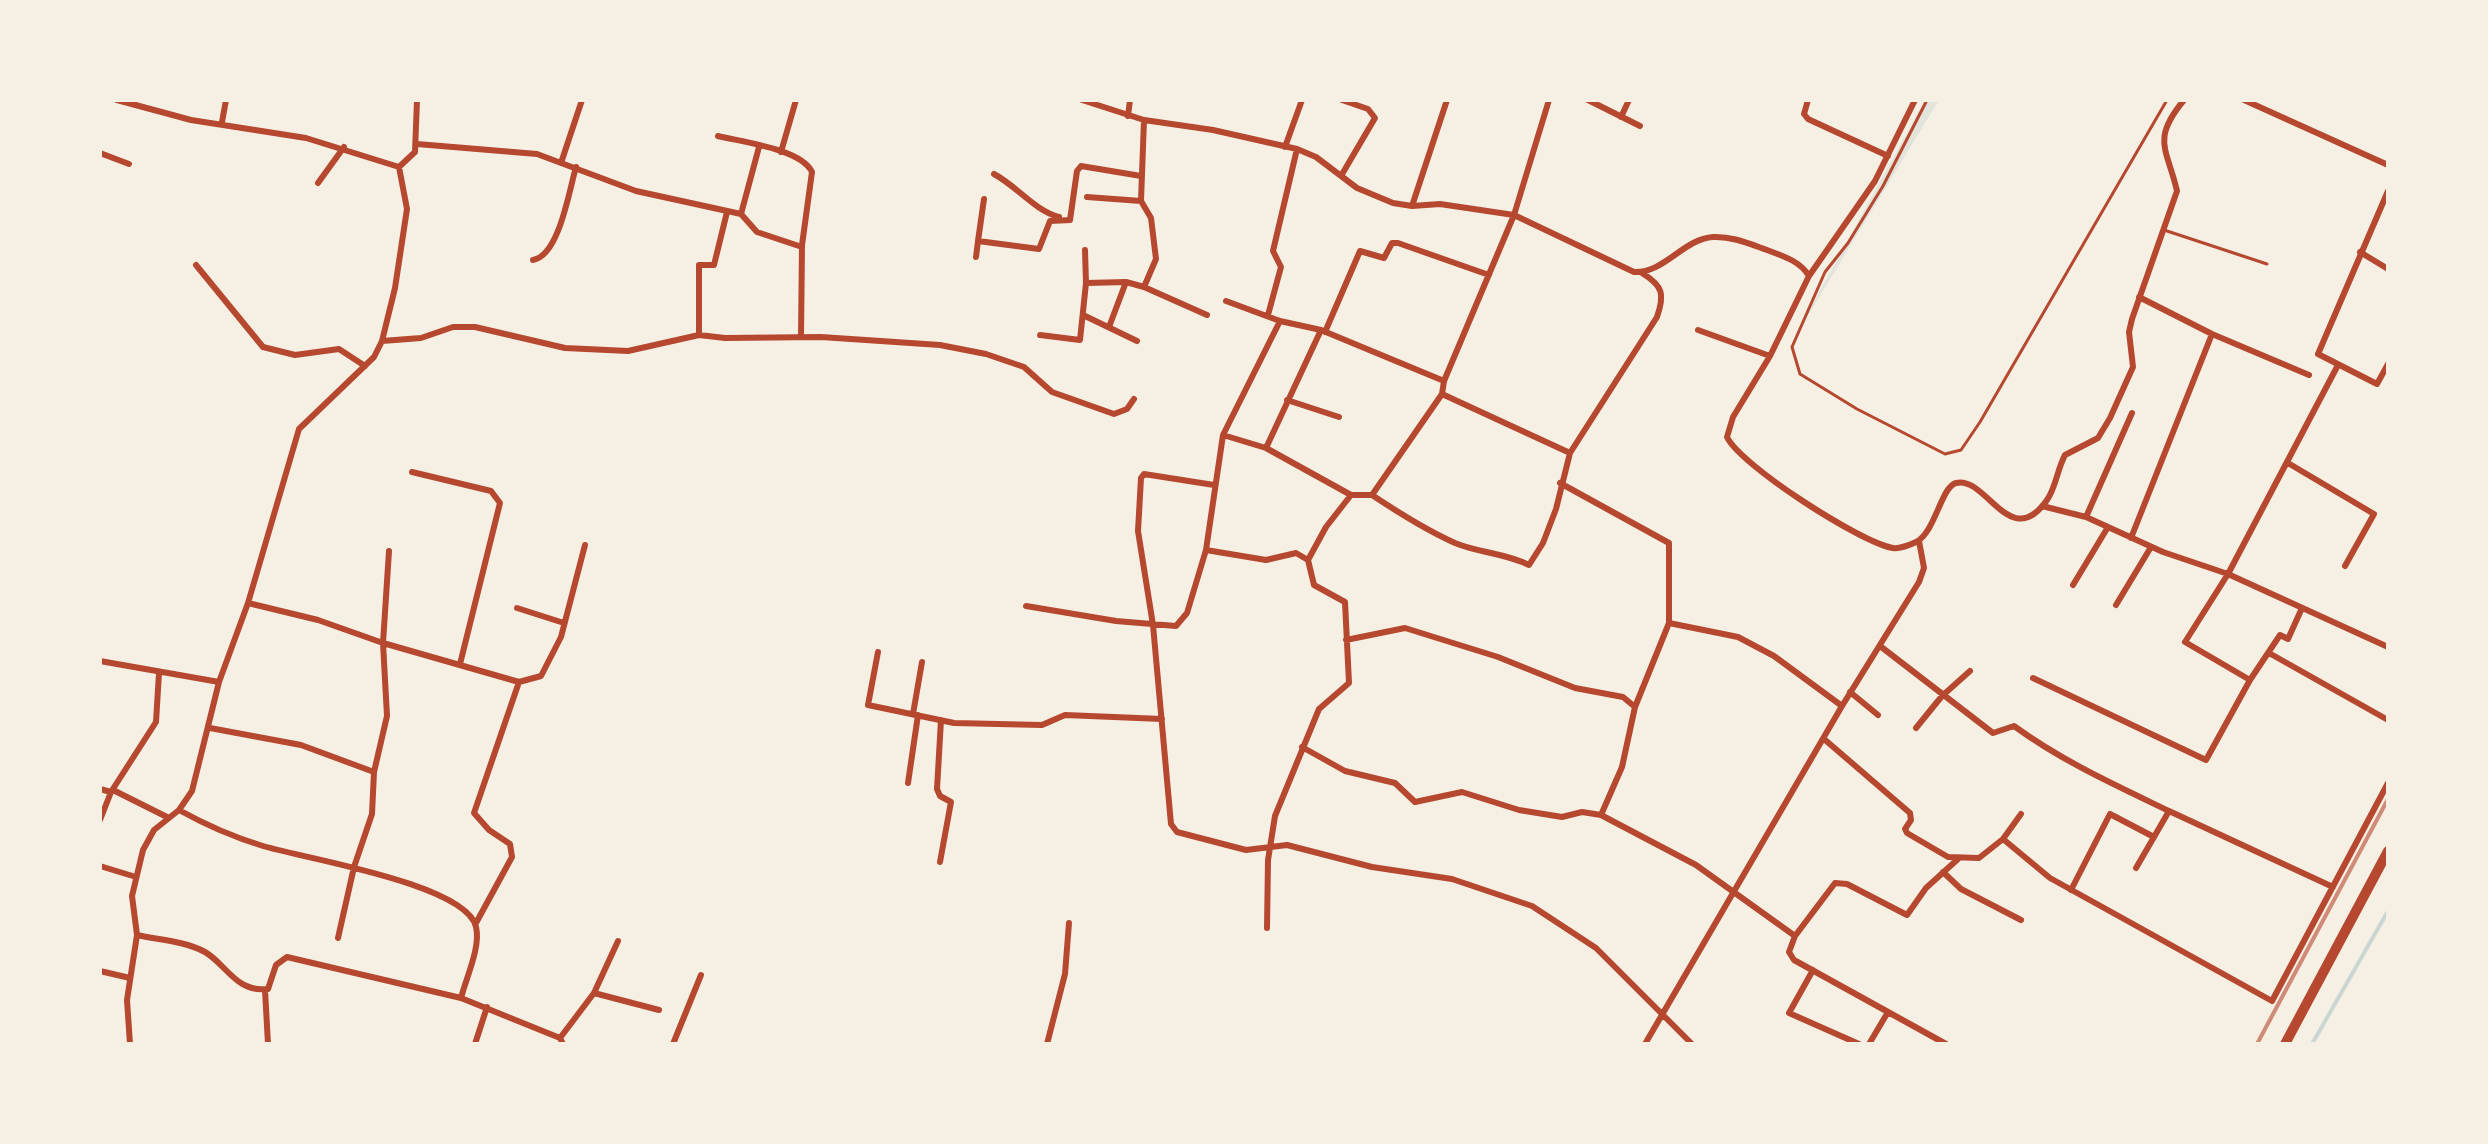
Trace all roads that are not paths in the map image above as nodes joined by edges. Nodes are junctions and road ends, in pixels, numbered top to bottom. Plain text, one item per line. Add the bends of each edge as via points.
1 (117, 100) edge
2 (226, 100) edge
3 (417, 100) edge
4 (582, 100) edge
5 (796, 100) edge
6 (1082, 100) edge
7 (1130, 100) edge
8 (1302, 100) edge
9 (1342, 100) edge
10 (1447, 100) edge
11 (1549, 100) edge
12 (1588, 100) edge
13 (1629, 100) edge
14 (1808, 100) edge
15 (1915, 100) edge
16 (1927, 100) edge
17 (2167, 100) edge
18 (2184, 100) edge
19 (2244, 100) edge
20 (1353, 102) edge
21 (1128, 116) junction
22 (1621, 117) junction
23 (1144, 120) junction
24 (222, 122) junction
25 (1640, 126) dead end
26 (718, 136) dead end
27 (417, 144) junction
28 (344, 147) junction
29 (759, 147) junction
30 (1285, 147) junction
31 (1297, 149) junction
32 (781, 152) junction
33 (100, 153) edge
34 (1888, 156) junction
35 (562, 160) junction
36 (129, 164) dead end
37 (2388, 165) edge
38 (399, 167) junction
39 (576, 167) junction
40 (994, 174) dead end
41 (1141, 176) junction
42 (1341, 176) junction
43 (318, 183) dead end
44 (2388, 191) edge
45 (1087, 197) dead end
46 (984, 199) dead end
47 (1141, 201) junction
48 (1412, 206) junction
49 (727, 212) junction
50 (741, 214) junction
51 (1514, 215) junction
52 (1070, 220) junction
53 (2164, 230) junction
54 (978, 241) junction
55 (802, 247) junction
56 (1085, 250) dead end
57 (2360, 252) junction
58 (976, 257) dead end
59 (533, 260) dead end
60 (2267, 264) dead end
61 (196, 265) dead end
62 (2388, 269) edge
63 (1642, 273) junction
64 (1489, 275) junction
65 (1809, 276) junction
66 (1126, 282) junction
67 (1086, 283) junction
68 (1144, 287) junction
69 (2139, 297) junction
70 (1226, 301) dead end
71 (1083, 315) junction
72 (1207, 315) dead end
73 (1268, 315) junction
74 (1280, 321) junction
75 (1109, 327) junction
76 (1698, 330) dead end
77 (1323, 331) junction
78 (2212, 334) junction
79 (699, 335) junction
80 (1040, 335) dead end
81 (801, 337) junction
82 (1137, 341) dead end
83 (381, 343) junction
84 (1770, 356) junction
85 (2388, 364) edge
86 (2338, 365) junction
87 (365, 366) junction
88 (2309, 375) dead end
89 (1444, 381) junction
90 (1442, 394) junction
91 (1134, 399) dead end
92 (1287, 400) junction
93 (2132, 413) dead end
94 (1339, 417) dead end
95 (1223, 435) junction
96 (1266, 448) junction
97 (1570, 453) junction
98 (2288, 463) junction
99 (412, 472) dead end
100 (1560, 483) junction
101 (1214, 485) junction
102 (1351, 495) junction
103 (1372, 495) junction
104 (2042, 506) junction
105 (2086, 517) junction
106 (2108, 527) junction
107 (2131, 538) junction
108 (1919, 541) junction
109 (585, 545) dead end
110 (2151, 547) junction
111 (1206, 550) junction
112 (389, 551) dead end
113 (1308, 560) junction
114 (2345, 566) dead end
115 (2228, 574) junction
116 (2073, 585) dead end
117 (248, 603) junction
118 (2116, 605) dead end
119 (1026, 606) dead end
120 (517, 608) dead end
121 (2302, 608) junction
122 (564, 623) junction
123 (1669, 623) junction
124 (1153, 625) junction
125 (1346, 640) junction
126 (383, 643) junction
127 (1880, 646) junction
128 (2388, 647) edge
129 (878, 652) dead end
130 (2269, 653) junction
131 (100, 661) edge
132 (922, 662) dead end
133 (460, 664) junction
134 (1970, 671) dead end
135 (159, 673) junction
136 (2033, 678) dead end
137 (2250, 680) junction
138 (219, 682) junction
139 (519, 682) junction
140 (1850, 692) junction
141 (1942, 696) junction
142 (1842, 706) junction
143 (1635, 707) junction
144 (916, 715) junction
145 (1878, 715) dead end
146 (1162, 719) junction
147 (941, 720) junction
148 (2388, 720) edge
149 (210, 728) junction
150 (1916, 728) dead end
151 (1824, 739) junction
152 (1302, 747) junction
153 (374, 772) junction
154 (908, 783) dead end
155 (2388, 783) edge
156 (100, 789) edge
157 (112, 791) junction
158 (179, 810) junction
159 (2169, 811) junction
160 (2021, 814) dead end
161 (1601, 815) junction
162 (169, 818) junction
163 (100, 820) edge
164 (2154, 837) junction
165 (2003, 839) junction
166 (1270, 846) junction
167 (2388, 851) edge
168 (1958, 859) junction
169 (940, 862) dead end
170 (100, 866) edge
171 (354, 867) junction
172 (2136, 868) dead end
173 (1943, 872) junction
174 (136, 877) junction
175 (2333, 887) junction
176 (2071, 890) junction
177 (1733, 892) junction
178 (2021, 920) dead end
179 (476, 923) junction
180 (1069, 923) dead end
181 (1267, 928) dead end
182 (137, 935) junction
183 (1795, 936) junction
184 (338, 938) dead end
185 (618, 941) dead end
186 (1813, 970) junction
187 (100, 971) edge
188 (701, 975) dead end
189 (130, 978) junction
190 (265, 990) junction
191 (594, 993) junction
192 (461, 998) junction
193 (487, 1007) junction
194 (659, 1010) dead end
195 (1888, 1012) junction
196 (1661, 1014) junction
197 (561, 1041) edge
198 (130, 1044) edge
199 (268, 1044) edge
200 (475, 1044) edge
201 (673, 1044) edge
202 (1047, 1044) edge
203 (1645, 1044) edge
204 (1692, 1044) edge
205 (1859, 1044) edge
206 (1869, 1044) edge
207 (1946, 1044) edge
208 (2285, 1044) edge

1 - 24 street via 191,120
2 - 24 street
3 - 27 street
4 - 35 street
5 - 32 street
6 - 21 street
7 - 21 street
8 - 30 street
9 - 20 street
10 - 48 street
11 - 51 street
12 - 22 street
13 - 22 street
14 - 34 street via 1808,119
15 - 34 street
16 - 17 lane via 1876,197 1825,272 1792,347 1800,374 1945,454 1961,450 1980,422
18 - 53 street via 2164,136 2166,164 2177,191
19 - 37 street
20 - 42 street via 1375,118
21 - 23 street
22 - 25 street
23 - 30 street
23 - 41 street
24 - 28 street
26 - 29 street
27 - 35 street
27 - 38 street via 411,159
28 - 38 street
28 - 43 street
29 - 32 street
29 - 50 street
30 - 31 street
31 - 42 street
31 - 73 street via 1273,251 1281,267
32 - 55 street via 808,164 812,172
33 - 36 street
34 - 65 street
35 - 39 street
38 - 83 street via 407,209
39 - 49 street via 600,180
39 - 59 street via 553,245
40 - 52 street via 1019,187 1045,212
41 - 47 street
41 - 52 street via 1081,166
42 - 48 street via 1375,197
44 - 57 street
45 - 47 street
46 - 54 street
47 - 68 street via 1156,241 1156,259
48 - 51 street via 1440,204
49 - 50 street
49 - 79 street via 714,265 699,265
50 - 55 street via 757,232
51 - 63 street
51 - 64 street
52 - 54 street via 1050,221 1039,249
53 - 60 lane
53 - 69 street
54 - 58 street
55 - 81 street
56 - 67 street
57 - 62 street
57 - 86 street via 2318,354
61 - 87 street via 263,347 295,355 339,349
63 - 65 street via 1692,243 1714,237 1732,238 1792,260
63 - 97 street via 1660,284 1657,317
64 - 77 street via 1398,243 1392,243 1384,258 1360,251
64 - 89 street
65 - 84 street
66 - 67 street
66 - 68 street
66 - 75 street
67 - 71 street
68 - 72 street
69 - 78 street
69 - 104 street via 2129,332 2133,367 2127,383 2098,438 2065,455
70 - 73 street
71 - 75 street
71 - 80 street via 1079,340
73 - 74 street
74 - 77 street
74 - 95 street
75 - 82 street
76 - 84 street
77 - 89 street
77 - 92 street
78 - 88 street
78 - 107 street
79 - 81 street
79 - 83 street via 628,351 565,348 475,327
81 - 91 street via 970,350 1024,367 1052,392 1114,414
83 - 87 street
84 - 108 street via 1733,417 1729,442 1774,480 1867,539 1896,549
85 - 86 street via 2377,384
86 - 98 street
87 - 117 street via 299,429
89 - 90 street
90 - 97 street
90 - 103 street
92 - 94 street
92 - 96 street
93 - 105 street
95 - 96 street
95 - 101 street
96 - 102 street
97 - 100 street
98 - 114 street via 2374,514
98 - 115 street
99 - 133 street via 491,491 500,503
100 - 103 street via 1556,509 1529,565 1458,544
100 - 123 street via 1669,543
101 - 111 street
101 - 124 street via 1144,474 1141,478 1138,531
102 - 103 street
102 - 113 street
104 - 105 street
104 - 108 street via 2035,515 2015,516 1988,502 1970,484 1958,482 1949,487 1936,519
105 - 106 street
106 - 107 street
106 - 116 street
107 - 110 street
108 - 127 street via 1924,568 1919,582
109 - 122 street
110 - 115 street
110 - 118 street
111 - 113 street via 1266,560 1296,553
111 - 124 street via 1183,621 1176,626
112 - 126 street
113 - 125 street via 1314,585 1345,602
115 - 121 street
115 - 137 street via 2185,642
117 - 126 street
117 - 138 street
119 - 124 street
120 - 122 street
121 - 128 street
121 - 130 street via 2288,639 2280,635
122 - 139 street via 541,676
123 - 142 street via 1738,637 1774,656
123 - 143 street
124 - 146 street
125 - 143 street via 1405,628 1575,688 1623,697
125 - 152 street via 1349,683 1319,709
126 - 133 street
126 - 153 street via 387,716
127 - 140 street
127 - 141 street
129 - 144 street via 868,705
130 - 137 street
130 - 148 street
131 - 135 street
132 - 144 street
133 - 139 street
134 - 141 street
135 - 138 street
135 - 157 street via 156,722
136 - 137 street via 2206,760
138 - 149 street
139 - 179 street via 474,813 510,844 512,857
140 - 142 street
140 - 145 street
141 - 150 street
141 - 159 street via 1993,733 2014,726 2052,753
142 - 151 street
143 - 161 street via 1626,756
144 - 147 street
144 - 154 street
146 - 147 street via 1065,715 1042,725
146 - 166 street via 1171,824 1177,832 1255,852
147 - 169 street via 937,789 951,802
149 - 153 street via 301,745
149 - 158 street via 192,791
151 - 168 street via 1910,813 1907,833
151 - 177 street
152 - 161 street via 1345,771 1395,783 1415,802 1462,792 1519,810 1562,817
152 - 166 street via 1275,816
153 - 171 street via 372,814
155 - 175 street
156 - 157 street
157 - 162 street
157 - 163 street
158 - 162 street
158 - 171 street via 260,845
159 - 164 street
159 - 175 street
160 - 165 street
161 - 177 street via 1685,859
162 - 174 street via 154,830
164 - 172 street
164 - 176 street via 2110,814
165 - 168 street via 1979,858
165 - 176 street
166 - 181 street
166 - 196 street via 1287,845 1372,867 1452,879 1532,906 1596,948
167 - 208 main road
168 - 173 street
170 - 174 street
171 - 179 street via 425,889
171 - 184 street
173 - 178 street via 1961,889
173 - 183 street via 1907,915 1835,883
174 - 182 street via 132,896
175 - 176 street via 2272,1001
177 - 183 street
177 - 196 street
179 - 192 street
180 - 202 street via 1065,974
182 - 189 street
182 - 190 street via 205,952 230,978
183 - 186 street via 1790,956
185 - 191 street
186 - 195 street
186 - 205 street via 1789,1013
187 - 189 street
188 - 201 street
189 - 198 street
190 - 192 street via 283,956
190 - 199 street
191 - 194 street
191 - 197 street
192 - 193 street
193 - 197 street
193 - 200 street
195 - 206 street
195 - 207 street
196 - 203 street
196 - 204 street

